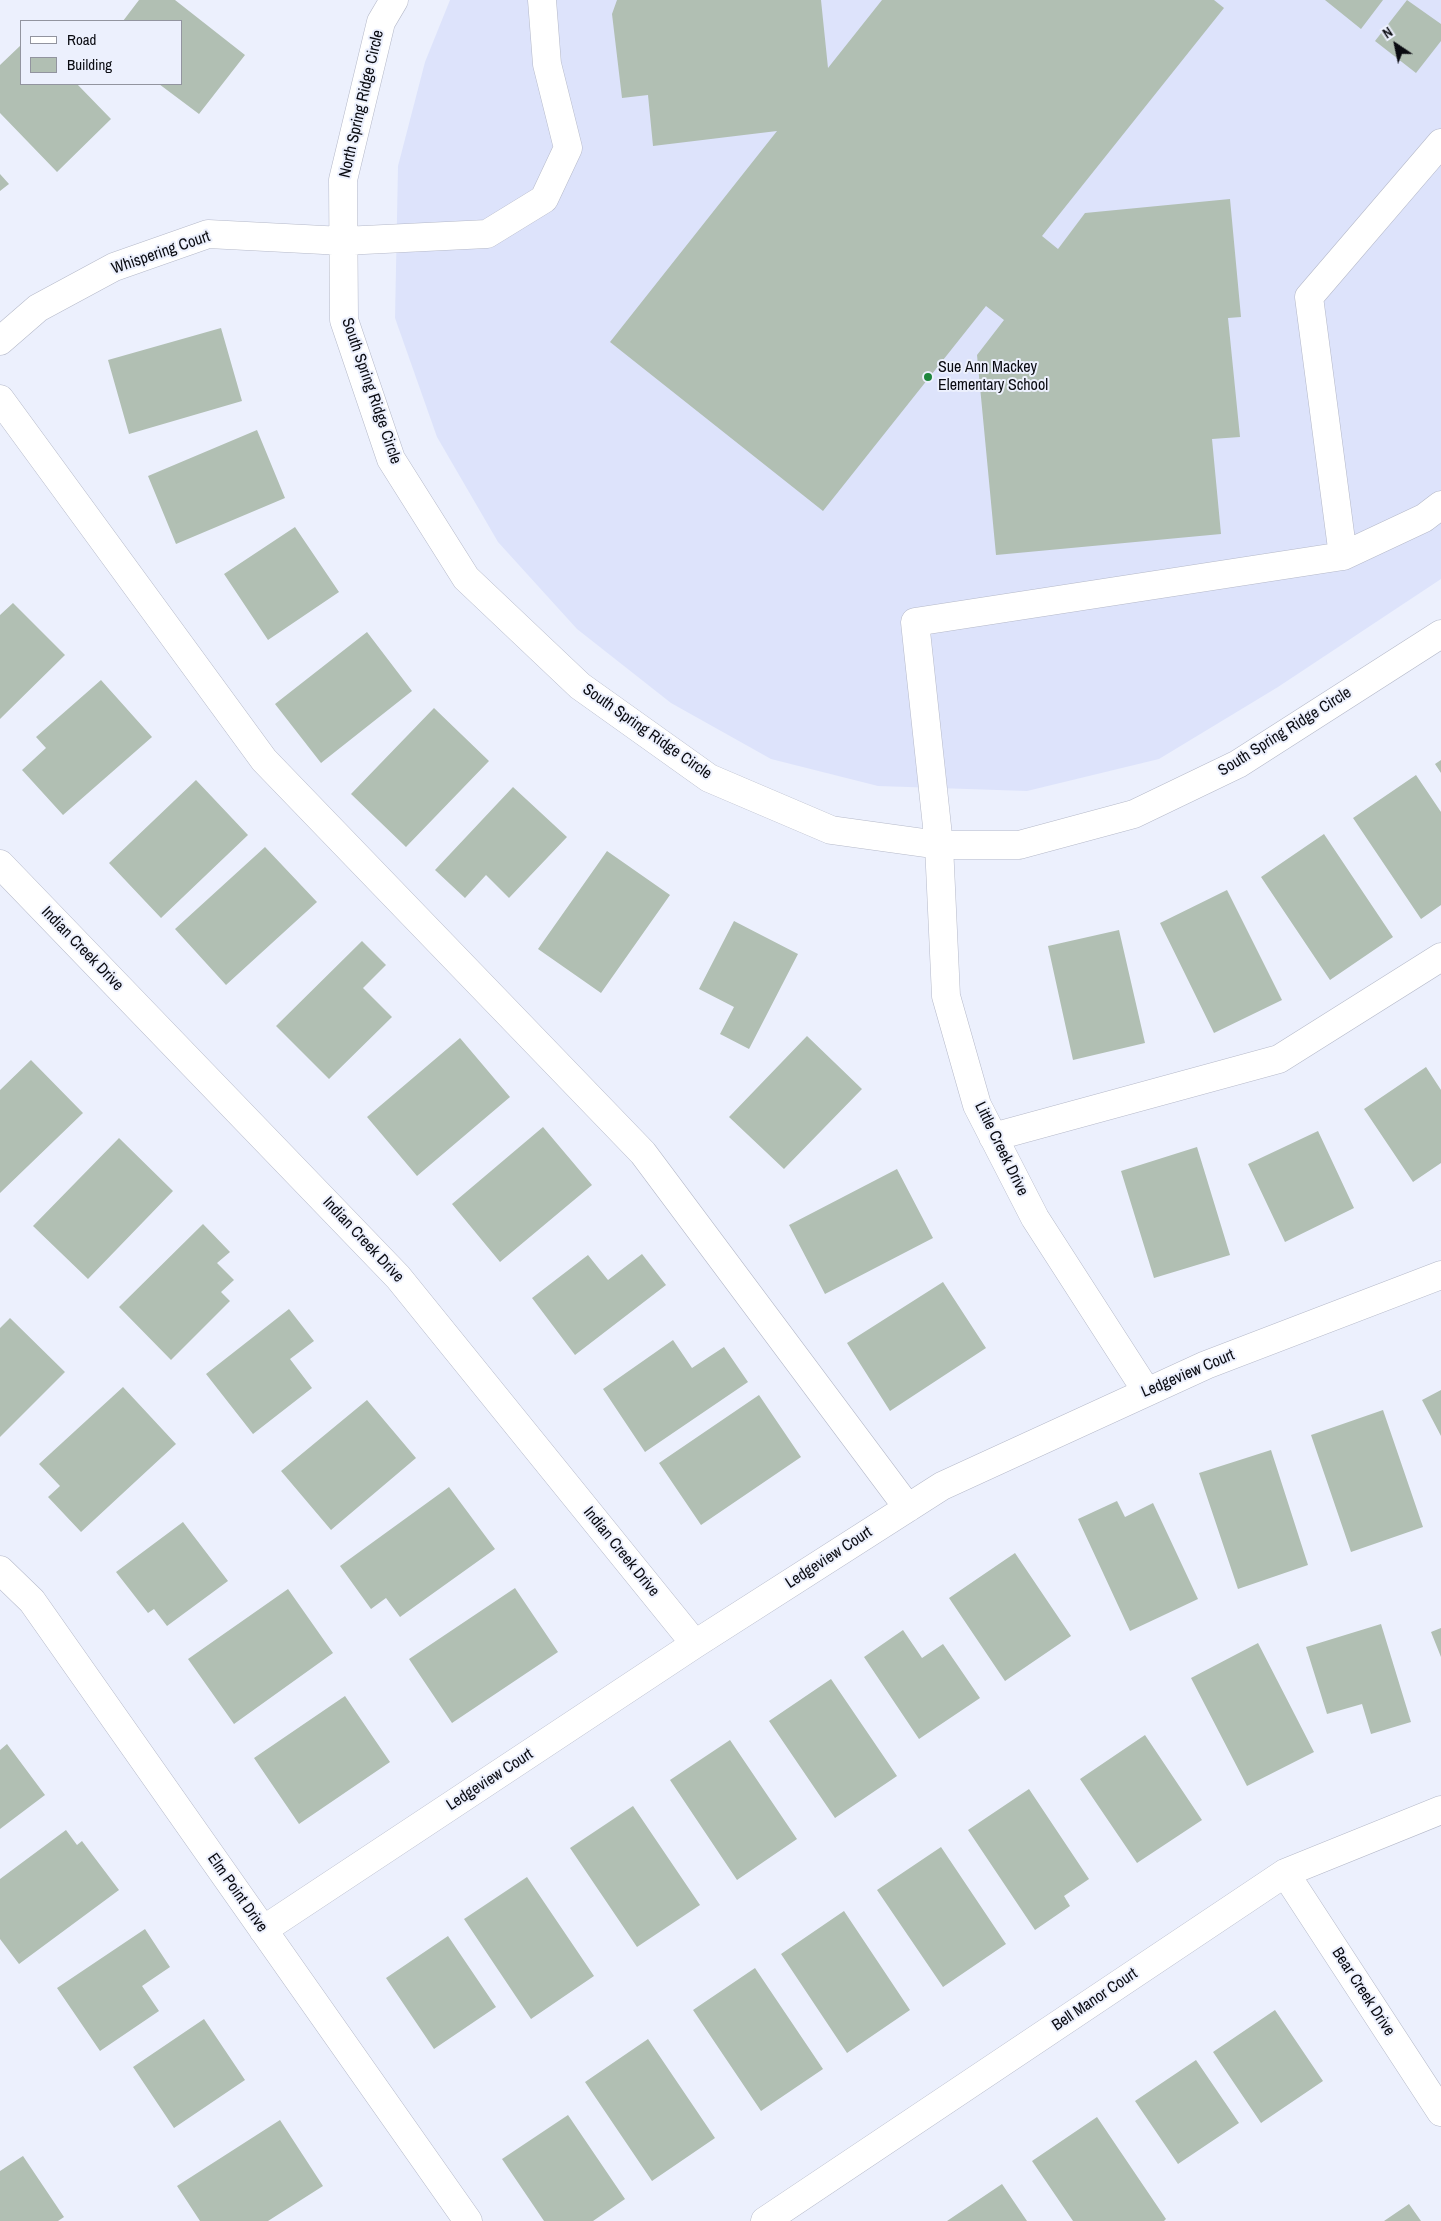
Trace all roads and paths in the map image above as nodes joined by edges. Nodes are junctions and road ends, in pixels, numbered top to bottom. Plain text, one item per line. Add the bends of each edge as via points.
1 (394, 0) edge
2 (542, 0) edge
3 (1441, 143) edge
4 (343, 241) junction
5 (0, 342) edge
6 (0, 398) edge
7 (1441, 505) edge
8 (1343, 556) junction
9 (1441, 634) edge
10 (939, 845) junction
11 (0, 864) edge
12 (1441, 957) edge
13 (993, 1137) junction
14 (1441, 1275) edge
15 (1147, 1392) junction
16 (908, 1508) junction
17 (0, 1570) edge
18 (695, 1644) junction
19 (1441, 1810) edge
20 (1285, 1873) junction
21 (264, 1930) junction
22 (1441, 2112) edge
23 (468, 2221) edge
24 (765, 2221) edge

1 - 4 street, North Spring Ridge Circle via 382,22 343,180
2 - 4 street, Whispering Court via 547,64 568,148 544,199 487,234
3 - 8 street via 1309,297
4 - 5 street, Whispering Court via 208,234 114,267 38,308
4 - 10 street, South Spring Ridge Circle via 344,320 391,459 466,578 580,686 710,778 831,830
6 - 16 street via 264,760 643,1153
7 - 8 street via 1424,518
8 - 10 street, Little Creek Drive via 915,622
9 - 10 street, South Spring Ridge Circle via 1238,764 1134,814 1019,845
10 - 13 street, Little Creek Drive via 946,996 978,1105
11 - 18 street, Indian Creek Drive via 398,1277
12 - 13 street via 1279,1059
13 - 15 street, Little Creek Drive via 1035,1218
14 - 15 street, Ledgeview Court via 1206,1365
15 - 16 street, Ledgeview Court via 942,1486
16 - 18 street, Ledgeview Court
17 - 21 street, Elm Point Drive via 32,1601
18 - 21 street, Ledgeview Court
19 - 20 street, Bell Manor Court
20 - 22 street, Bear Creek Drive
20 - 24 street, Bell Manor Court
21 - 23 street, Elm Point Drive

